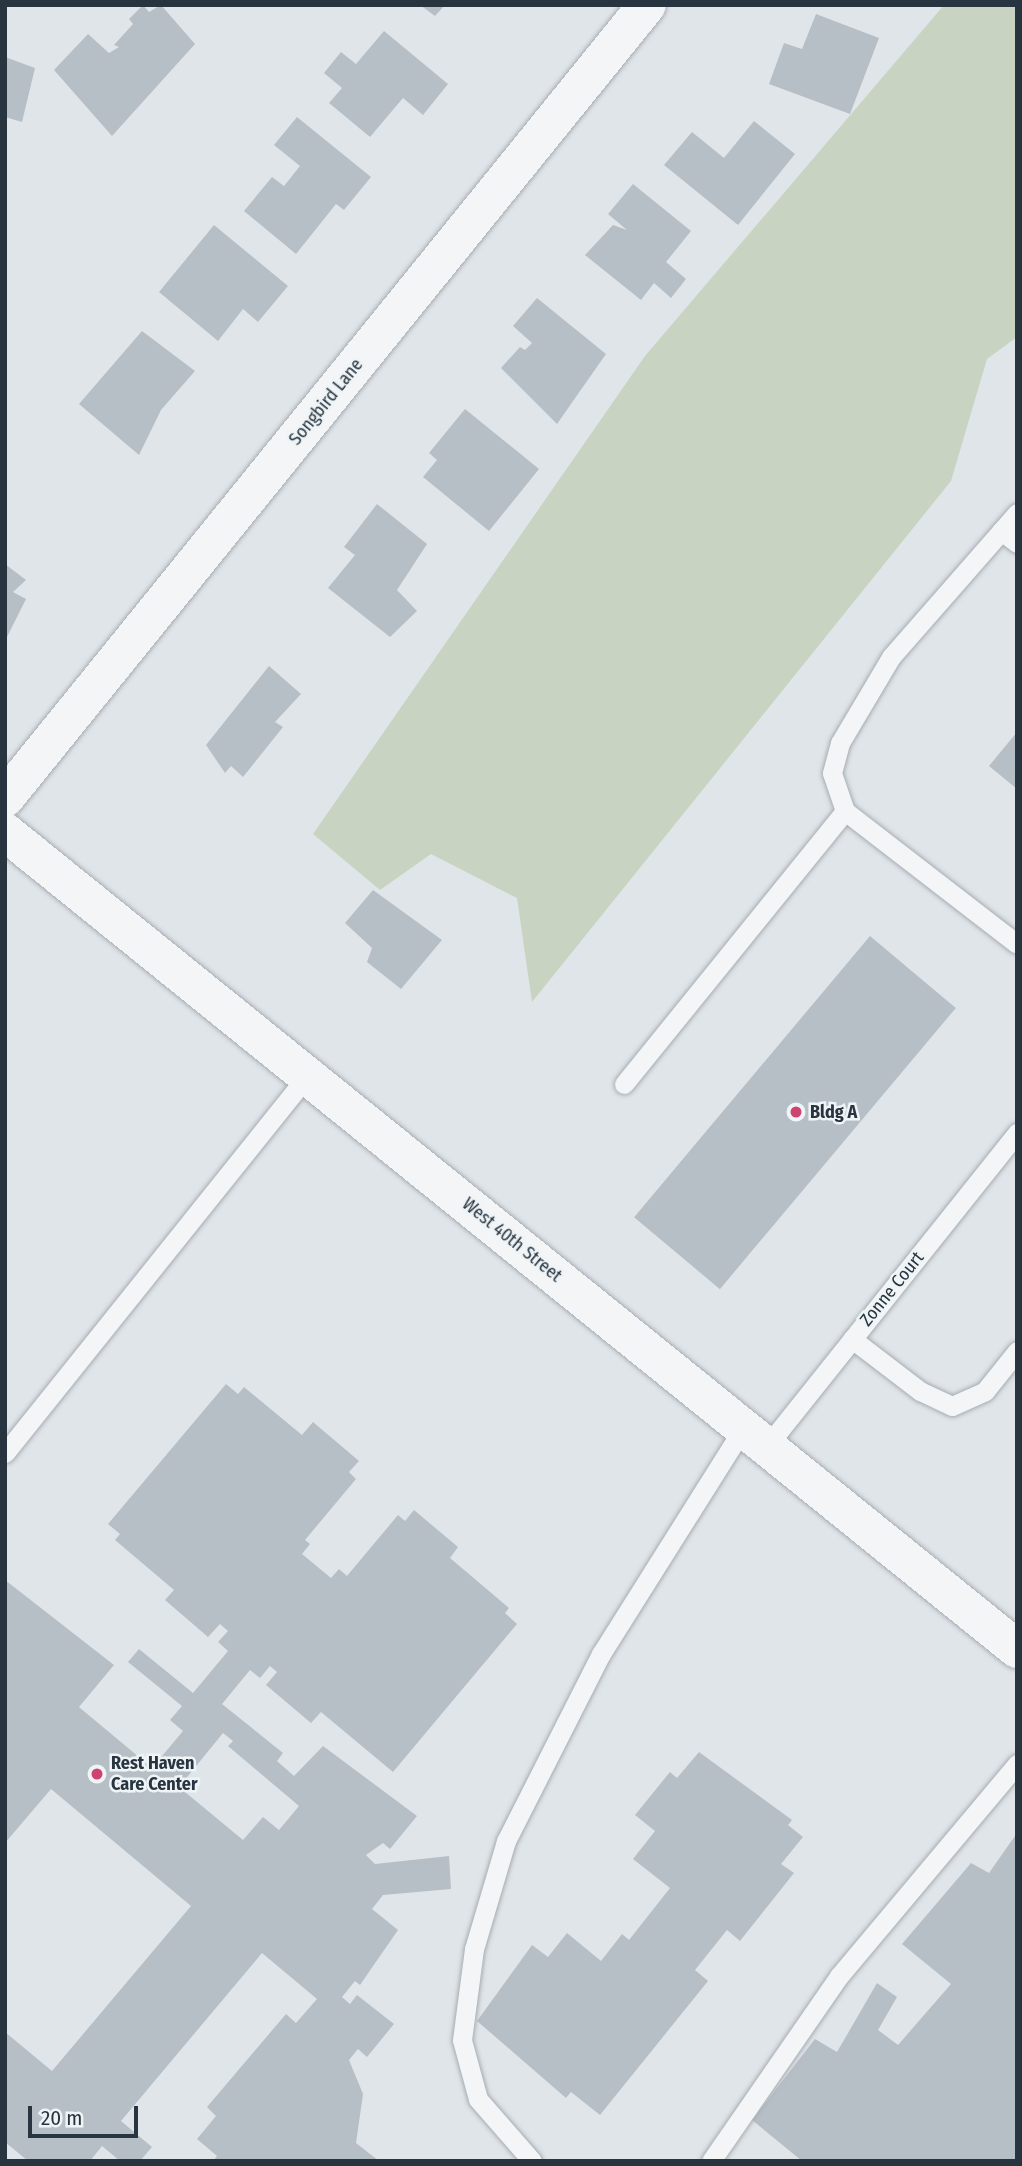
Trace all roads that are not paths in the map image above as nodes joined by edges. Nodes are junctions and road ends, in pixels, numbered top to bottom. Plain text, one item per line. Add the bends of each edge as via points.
1 (647, 5) edge
2 (1017, 513) edge
3 (1001, 531) junction
4 (1017, 544) edge
5 (5, 798) edge
6 (845, 811) junction
7 (5, 832) edge
8 (1017, 944) edge
9 (308, 1075) junction
10 (624, 1084) dead end
11 (1017, 1133) edge
12 (852, 1339) junction
13 (1017, 1352) edge
14 (755, 1436) junction
15 (5, 1453) edge
16 (1017, 1649) edge
17 (1017, 1764) edge
18 (532, 2161) edge
19 (711, 2161) edge

1 - 5 street, Songbird Lane
2 - 3 lane
3 - 4 lane
3 - 6 lane via 891,657 840,743 832,773
6 - 8 lane
6 - 10 lane
7 - 9 street, West 40th Street
9 - 14 street, West 40th Street
9 - 15 lane
11 - 12 lane, Zonne Court
12 - 13 lane via 920,1391 952,1406 985,1391
12 - 14 lane, Zonne Court
14 - 16 street, West 40th Street
14 - 18 lane, Zonne Court via 595,1665 506,1841 478,1935 462,2040 478,2099
17 - 19 lane via 831,1987

